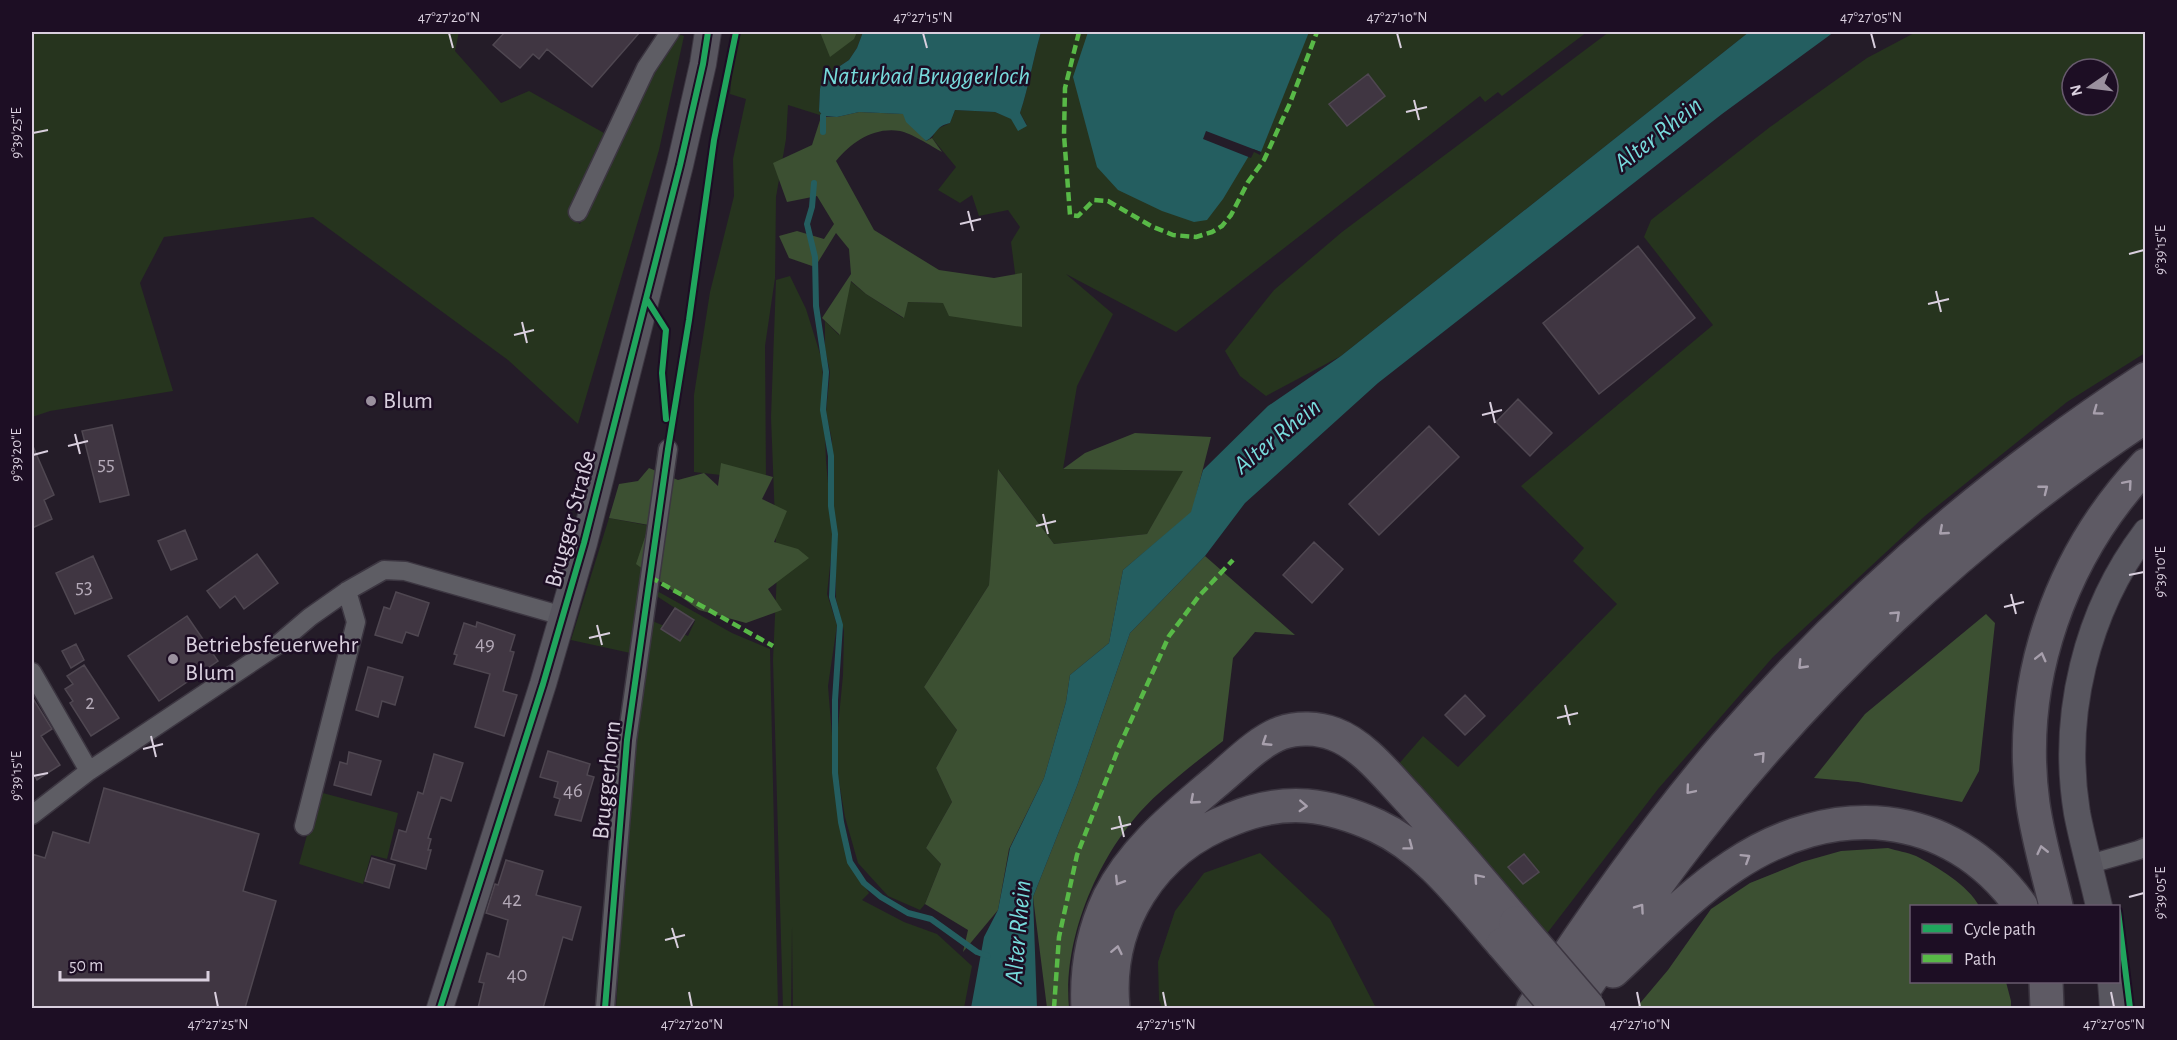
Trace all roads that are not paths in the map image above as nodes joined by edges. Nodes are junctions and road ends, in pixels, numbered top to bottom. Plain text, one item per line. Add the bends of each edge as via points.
1 (670, 32) edge
2 (708, 32) edge
3 (578, 212) dead end
4 (2145, 379) edge
5 (2145, 417) edge
6 (668, 449) dead end
7 (2145, 465) edge
8 (2145, 532) edge
9 (348, 591) junction
10 (563, 616) junction
11 (32, 672) edge
12 (89, 771) junction
13 (32, 815) edge
14 (304, 826) dead end
15 (2145, 847) edge
16 (2090, 864) junction
17 (2020, 905) edge
18 (2055, 905) edge
19 (2099, 905) edge
20 (1510, 933) junction
21 (1571, 950) junction
22 (2046, 983) edge
23 (2068, 983) edge
24 (2111, 983) edge
25 (441, 1008) edge
26 (605, 1008) edge
27 (1088, 1008) edge
28 (1113, 1008) edge
29 (1522, 1008) edge
30 (1533, 1008) edge
31 (1558, 1008) edge
32 (1572, 1008) edge
33 (1589, 1008) edge
34 (2047, 1008) edge
35 (2069, 1008) edge
36 (2113, 1008) edge

1 - 3 street via 646,68
2 - 10 main road, Brugger Straße via 653,278
4 -> 21 highway via 1983,498 1828,637 1727,744 1679,802
32 -> 5 highway via 1695,835 1829,681 1897,614 2007,518
6 - 26 street, Bruggerhorn via 627,740
18 -> 7 highway via 2036,826 2031,783 2031,713 2037,673 2056,606 2076,562 2108,510
8 - 16 main road via 2123,566 2095,625 2076,701 2072,767 2077,814
9 - 10 street via 384,570 405,570
9 - 12 street via 276,646
9 - 14 street via 356,622
10 - 25 main road, Brugger Straße
11 - 12 street
12 - 13 street
15 - 16 street
16 - 19 main road
32 -> 17 highway via 1728,869 1771,843 1823,826 1876,822 1930,833 1975,857
20 -> 27 highway via 1440,834 1361,750 1324,731 1291,731 1264,742 1234,766 1155,835 1132,861 1108,901 1095,939
28 -> 20 highway via 1112,976 1120,935 1150,878 1174,851 1203,832 1267,808 1317,807 1384,829 1413,849
20 - 31 highway, bridge
20 - 33 highway, bridge
21 - 29 highway
21 - 30 highway
22 - 34 highway
23 - 35 highway
24 - 36 main road

